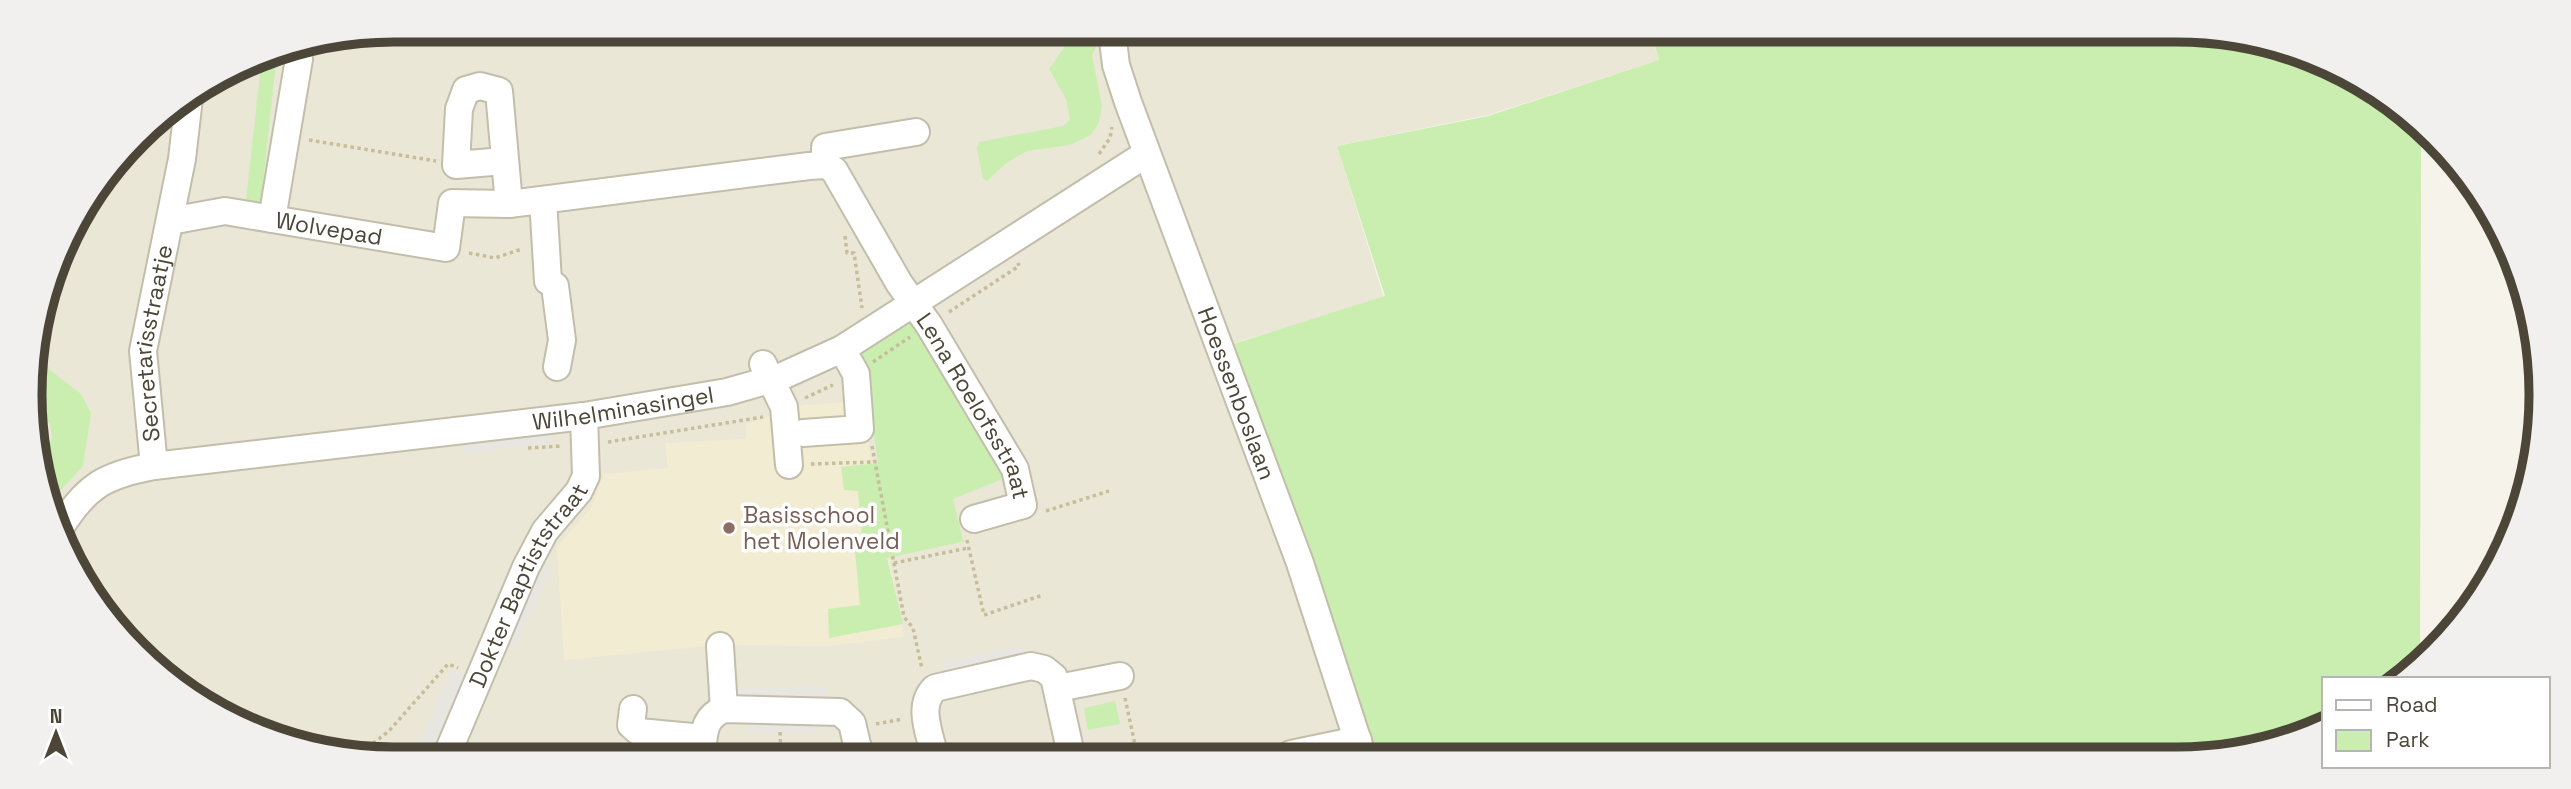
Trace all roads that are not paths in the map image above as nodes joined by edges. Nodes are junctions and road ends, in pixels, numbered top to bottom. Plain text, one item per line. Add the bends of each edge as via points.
1 (1113, 42) edge
2 (299, 60) dead end
3 (187, 110) edge
4 (916, 132) dead end
5 (1146, 154) junction
6 (504, 161) junction
7 (825, 165) junction
8 (543, 200) junction
9 (509, 204) junction
10 (272, 219) junction
11 (170, 221) junction
12 (906, 293) junction
13 (842, 349) junction
14 (557, 367) dead end
15 (766, 372) junction
16 (584, 416) junction
17 (803, 433) dead end
18 (789, 465) road end
19 (153, 466) junction
20 (974, 519) road end
21 (66, 521) edge
22 (720, 646) dead end
23 (1120, 676) road end
24 (1058, 688) junction
25 (633, 709) dead end
26 (724, 709) junction
27 (856, 741) edge
28 (703, 746) edge
29 (450, 747) edge
30 (932, 747) edge
31 (1070, 747) edge
32 (1360, 747) edge

1 - 5 street, Hoessenboslaan via 1116,65
2 - 10 street, Wolvepad
3 - 11 street, Secretarisstraatje
4 - 7 street via 825,147
5 - 12 street, Wilhelminasingel
5 - 32 street, Hoessenboslaan via 1300,563
6 - 6 street via 499,91 480,86 466,90 459,109 456,165
6 - 9 street
7 - 8 street
7 - 12 street via 834,170
8 - 9 street
8 - 14 street via 548,281 555,286 562,340
9 - 10 street, Wolvepad via 452,204 446,248
10 - 11 street, Secretarisstraatje via 225,211
11 - 19 street, Secretarisstraatje via 143,352
12 - 13 street, Wilhelminasingel
12 - 20 street, Lena Roelofsstraat via 1015,468 1023,504
13 - 15 street, Wilhelminasingel via 813,364
13 - 17 street via 856,374 860,429
15 - 16 street, Wilhelminasingel via 693,399
15 - 18 street via 784,407
16 - 19 street, Wilhelminasingel
16 - 29 street, Dokter Baptiststraat via 586,476 545,531 526,567
19 - 21 street, Wilhelminasingel via 118,473 90,489
22 - 26 street
23 - 24 street
24 - 30 street via 1054,677 1031,666 946,684 926,705
24 - 31 street
25 - 28 street via 631,725 639,732
26 - 27 street via 840,712 852,723
26 - 28 street via 712,714 704,728

